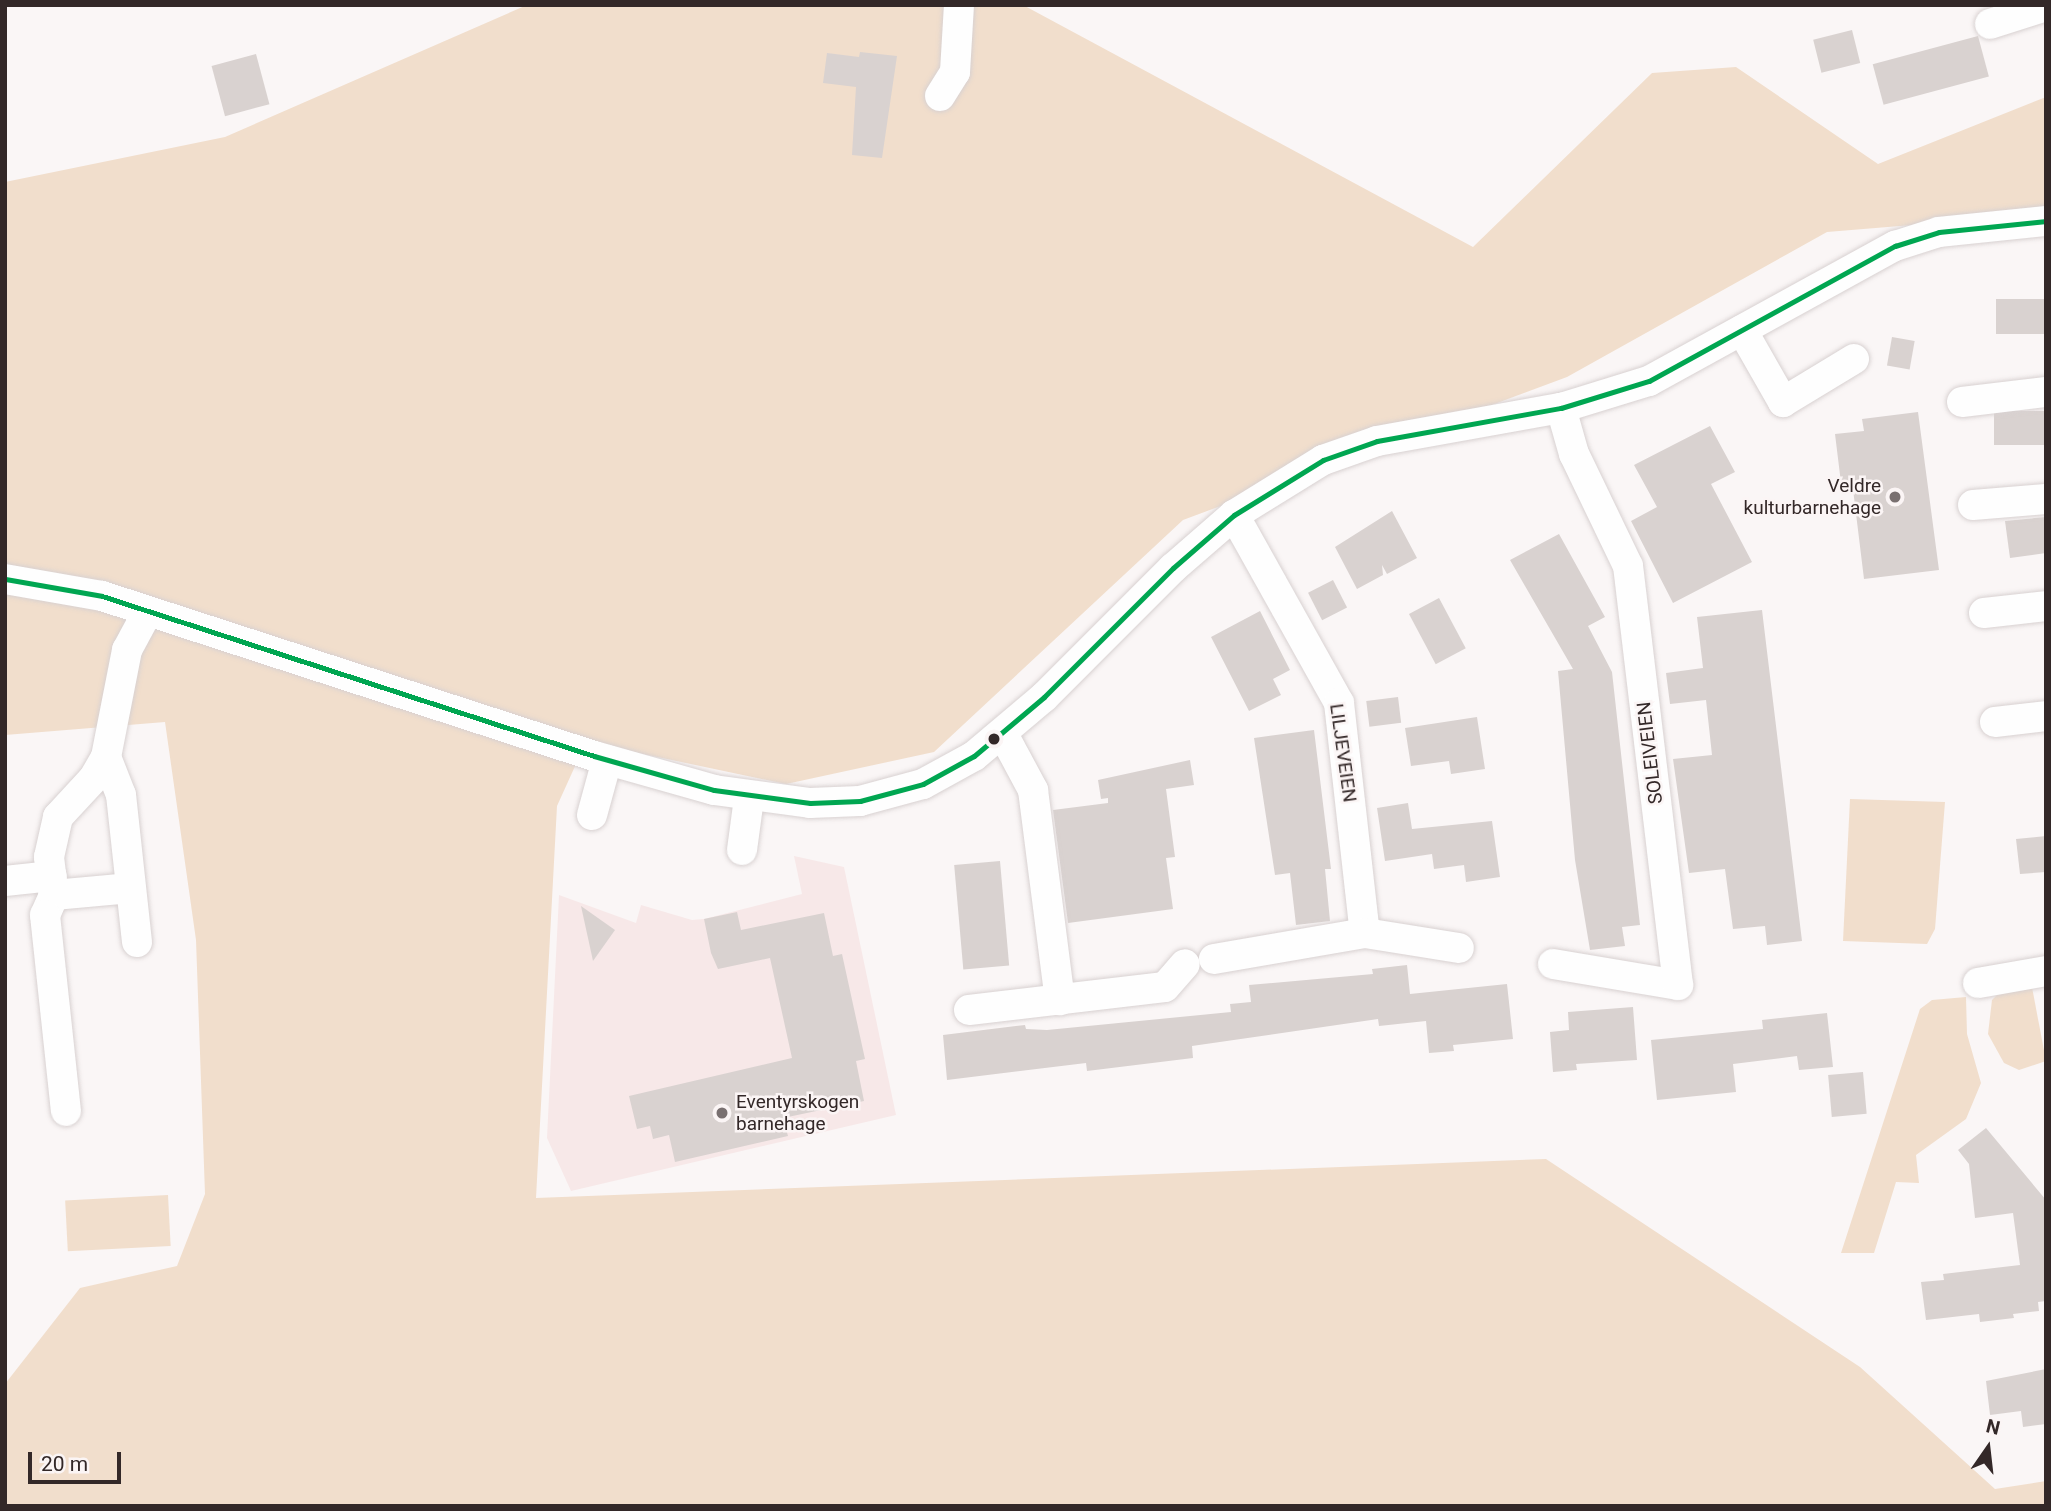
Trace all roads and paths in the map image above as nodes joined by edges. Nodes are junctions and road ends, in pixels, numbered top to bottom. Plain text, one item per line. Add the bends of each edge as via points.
1 (959, 5) edge
2 (2046, 6) edge
3 (1990, 24) dead end
4 (940, 96) dead end
5 (2046, 221) edge
6 (1742, 330) junction
7 (1854, 359) dead end
8 (2046, 392) edge
9 (1962, 402) dead end
10 (1561, 408) junction
11 (2046, 499) edge
12 (1973, 505) dead end
13 (1234, 515) junction
14 (5, 579) edge
15 (2046, 606) edge
16 (148, 611) junction
17 (1984, 613) dead end
18 (2046, 716) edge
19 (1995, 722) dead end
20 (1003, 734) junction
21 (106, 757) junction
22 (607, 760) junction
23 (749, 798) junction
24 (592, 815) dead end
25 (742, 850) dead end
26 (5, 881) edge
27 (53, 886) junction
28 (131, 888) junction
29 (1365, 933) junction
30 (137, 942) dead end
31 (1459, 948) dead end
32 (1214, 959) dead end
33 (1185, 964) dead end
34 (1553, 964) dead end
35 (2046, 971) edge
36 (1978, 983) dead end
37 (1060, 1000) junction
38 (969, 1010) dead end
39 (66, 1111) dead end

1 - 4 street via 955,72
2 - 3 street
5 - 6 street via 1939,232 1895,246
6 - 7 street via 1783,402
6 - 10 street via 1648,381
8 - 9 street
10 - 13 street via 1377,441 1323,460
10 - 34 street, SOLEIVEIEN via 1574,454 1628,566 1678,985
11 - 12 street
13 - 20 street
13 - 29 street, LILJEVEIEN via 1339,703
14 - 16 street via 102,596
15 - 17 street
16 - 21 street via 127,650
16 - 22 street
18 - 19 street
20 - 23 street via 923,784 860,801
20 - 37 street via 1032,790
21 - 27 street via 94,778 58,817 49,857
21 - 28 street via 121,795
22 - 23 street
22 - 24 street
23 - 25 street
26 - 27 street
27 - 28 street
27 - 39 street via 45,915
28 - 30 street
29 - 31 street
29 - 32 street
33 - 37 street via 1165,987
35 - 36 street
37 - 38 street

